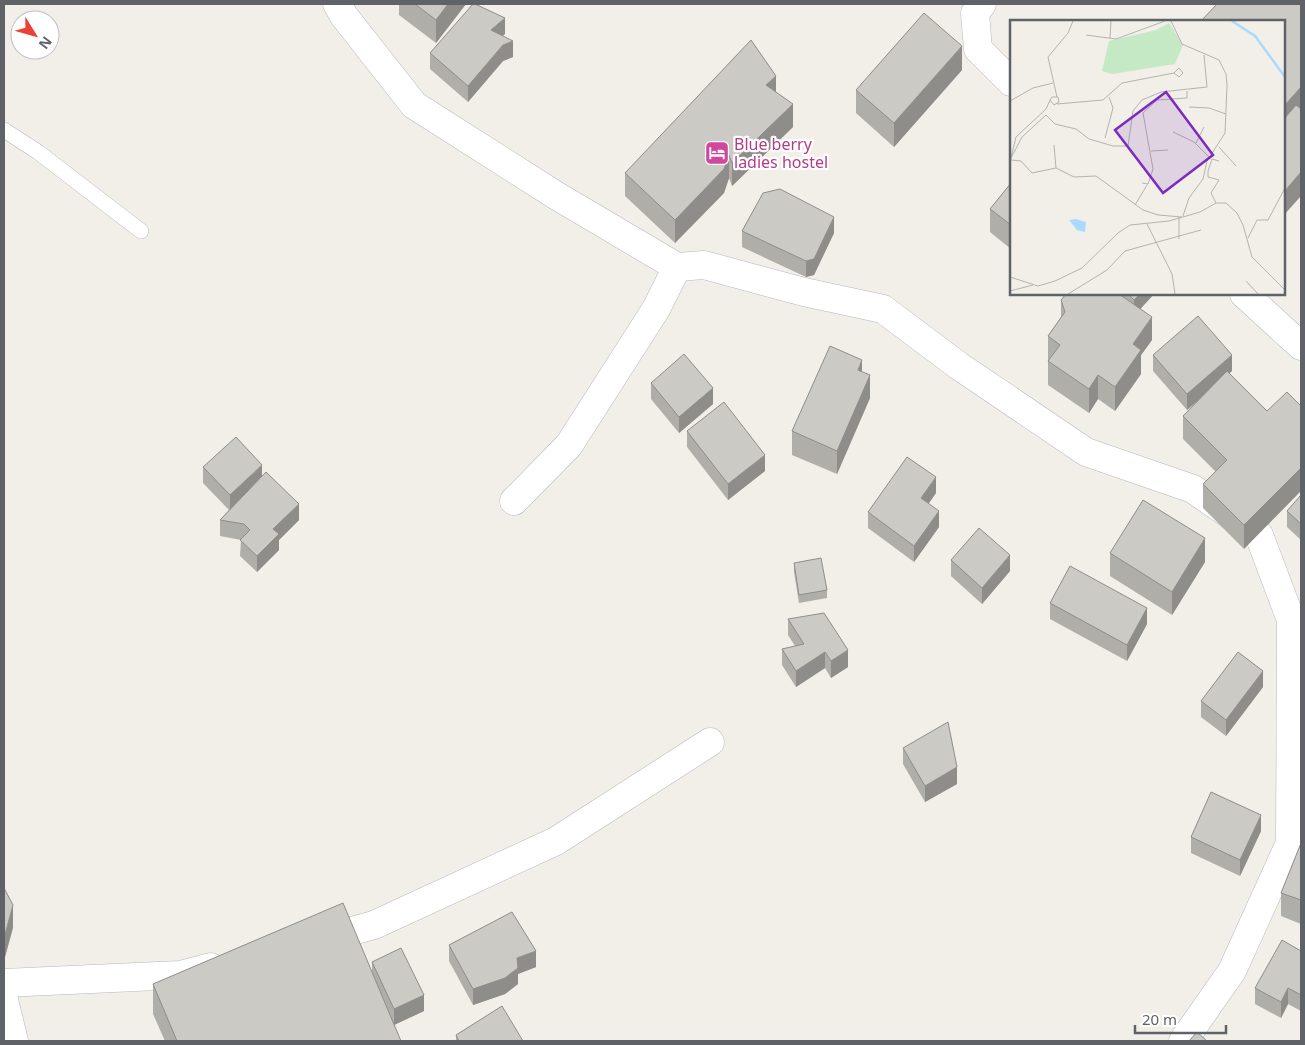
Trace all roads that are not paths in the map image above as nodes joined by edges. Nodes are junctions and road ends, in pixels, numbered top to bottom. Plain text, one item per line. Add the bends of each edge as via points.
1 (337, 4) edge
2 (982, 4) edge
3 (1010, 81) edge
4 (4, 130) edge
5 (141, 231) dead end
6 (677, 266) junction
7 (1245, 295) edge
8 (1301, 346) edge
9 (514, 501) dead end
10 (710, 742) dead end
11 (333, 936) junction
12 (294, 946) edge
13 (237, 960) edge
14 (347, 963) edge
15 (4, 983) edge
16 (4, 1000) edge
17 (14, 1041) edge
18 (1183, 1041) edge

1 - 6 street via 414,105 557,196
2 - 3 street via 976,13 978,49
4 - 5 lane
6 - 9 street via 656,308 569,445
6 - 18 street via 704,265 883,309 959,366 1086,452 1193,489 1259,535 1291,620 1290,843 1232,971
7 - 8 street
10 - 11 street via 556,841 374,926
11 - 12 street
11 - 14 street
13 - 15 street via 180,974
16 - 17 street

